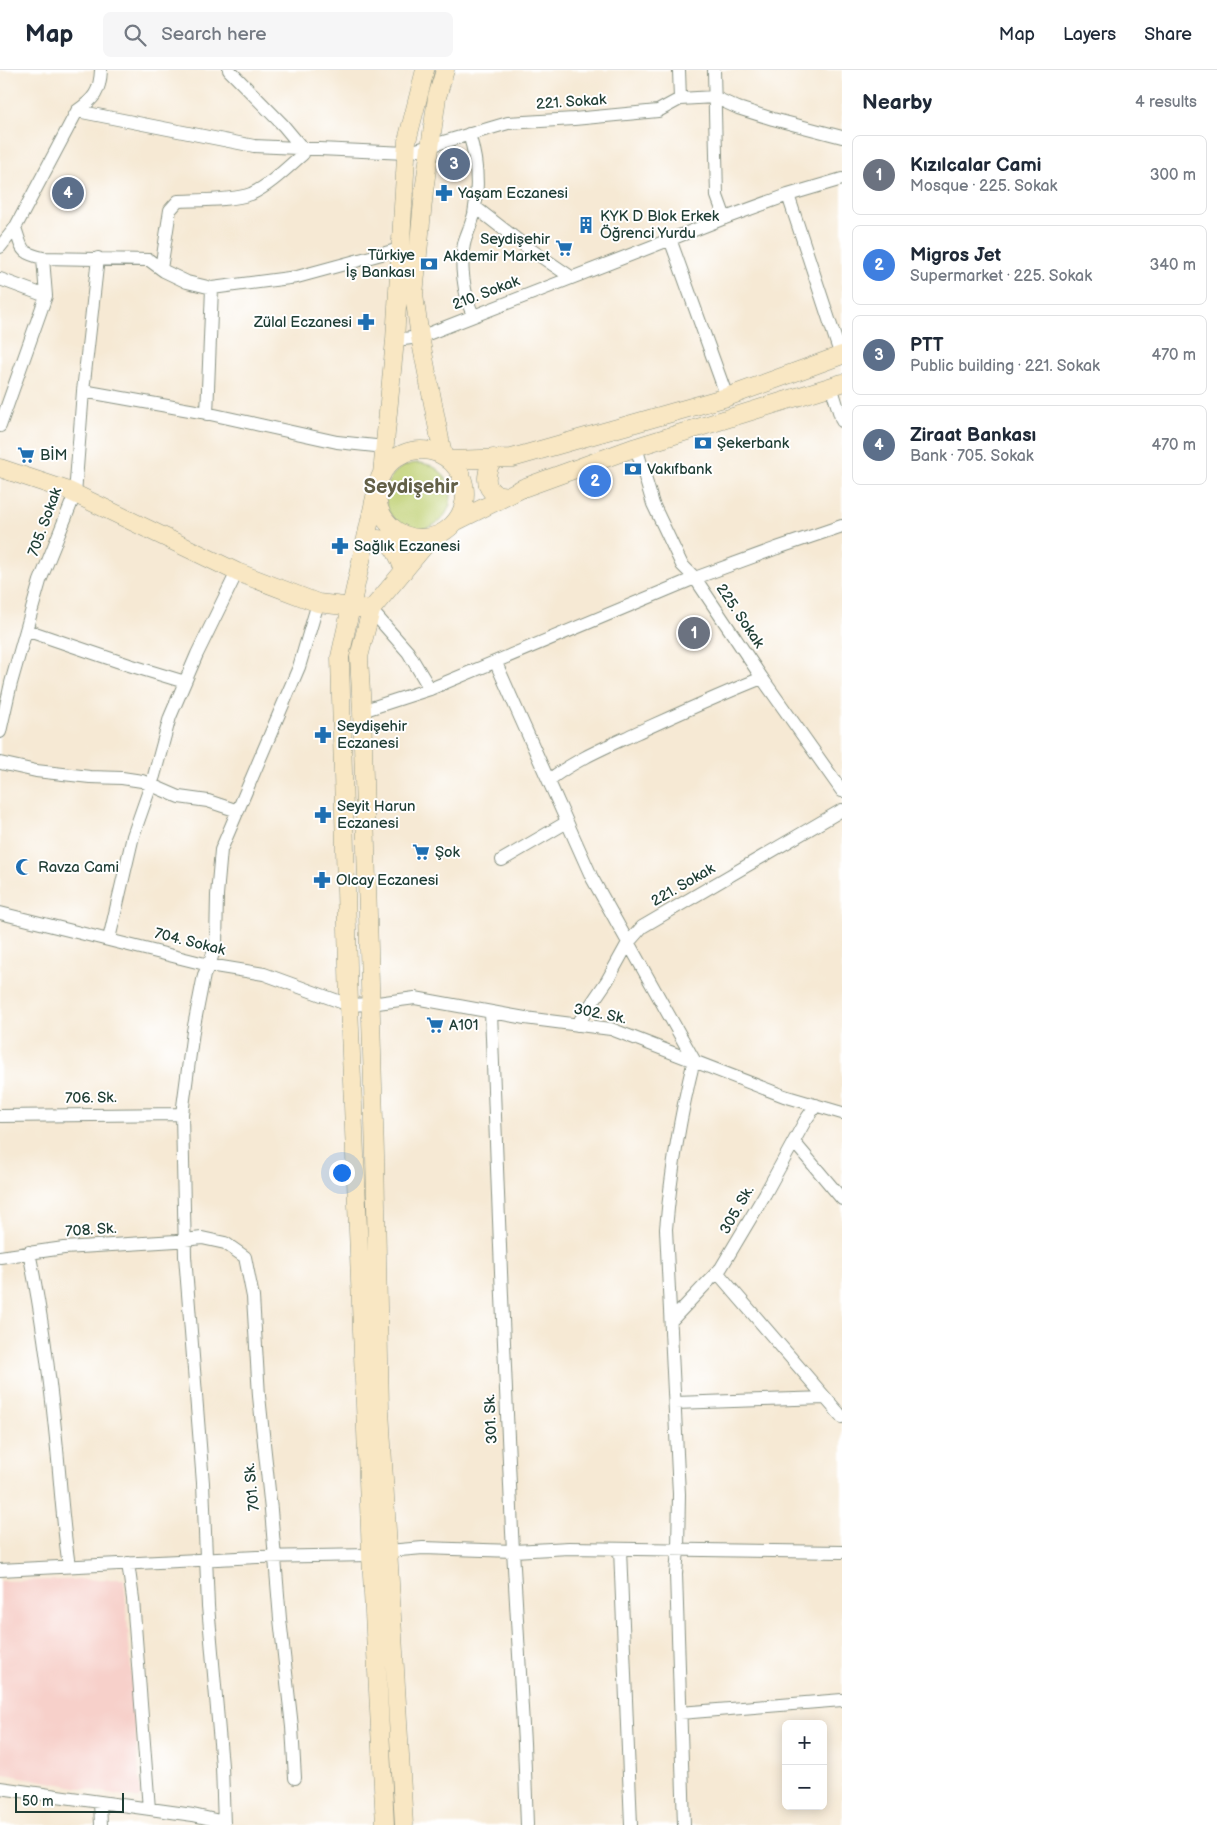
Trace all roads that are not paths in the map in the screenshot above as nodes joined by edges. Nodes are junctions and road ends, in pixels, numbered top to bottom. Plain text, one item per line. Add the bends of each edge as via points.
1 (102, 70) edge
2 (229, 70) edge
3 (425, 70) edge
4 (445, 70) edge
5 (679, 70) edge
6 (714, 70) edge
7 (714, 97) junction
8 (680, 99) junction
9 (77, 111) junction
10 (469, 134) junction
11 (842, 138) edge
12 (430, 147) junction
13 (303, 149) junction
14 (406, 153) junction
15 (842, 179) edge
16 (788, 195) junction
17 (474, 207) junction
18 (725, 218) junction
19 (15, 228) junction
20 (670, 239) junction
21 (0, 247) edge
22 (400, 250) junction
23 (43, 258) junction
24 (98, 258) junction
25 (161, 269) junction
26 (571, 278) junction
27 (0, 279) edge
28 (212, 288) junction
29 (46, 296) junction
30 (473, 316) junction
31 (420, 337) junction
32 (395, 340) junction
33 (842, 356) edge
34 (837, 385) edge
35 (83, 391) junction
36 (728, 397) junction
37 (207, 414) junction
38 (842, 421) edge
39 (0, 426) edge
40 (385, 447) junction
41 (636, 447) junction
42 (446, 457) junction
43 (493, 458) junction
44 (0, 468) edge
45 (379, 481) junction
46 (74, 494) junction
47 (507, 496) junction
48 (457, 521) junction
49 (842, 526) edge
50 (432, 537) junction
51 (365, 542) junction
52 (404, 571) junction
53 (237, 572) junction
54 (696, 578) junction
55 (318, 603) junction
56 (350, 606) junction
57 (371, 610) junction
58 (26, 630) junction
59 (495, 663) junction
60 (762, 678) junction
61 (185, 682) junction
62 (430, 689) junction
63 (362, 711) junction
64 (0, 732) edge
65 (0, 763) edge
66 (549, 780) junction
67 (151, 785) junction
68 (842, 790) edge
69 (842, 810) edge
70 (238, 811) junction
71 (562, 826) junction
72 (502, 860) dead end
73 (0, 912) edge
74 (109, 939) junction
75 (628, 943) junction
76 (210, 965) junction
77 (370, 1004) junction
78 (349, 1005) junction
79 (492, 1012) junction
80 (577, 1025) junction
81 (694, 1060) junction
82 (816, 1106) junction
83 (842, 1113) edge
84 (182, 1114) junction
85 (0, 1116) edge
86 (794, 1142) junction
87 (842, 1199) edge
88 (185, 1239) junction
89 (29, 1252) junction
90 (0, 1257) edge
91 (718, 1272) junction
92 (671, 1320) junction
93 (826, 1398) junction
94 (675, 1404) junction
95 (842, 1417) edge
96 (620, 1549) junction
97 (678, 1549) junction
98 (388, 1551) junction
99 (514, 1551) junction
100 (842, 1552) edge
101 (371, 1555) junction
102 (274, 1557) junction
103 (206, 1560) junction
104 (128, 1563) junction
105 (69, 1566) junction
106 (0, 1570) edge
107 (842, 1700) edge
108 (680, 1713) junction
109 (296, 1778) dead end
110 (0, 1788) edge
111 (100, 1802) junction
112 (149, 1809) junction
113 (224, 1824) edge
114 (101, 1825) edge
115 (385, 1825) edge
116 (404, 1825) edge
117 (527, 1825) edge
118 (631, 1825) edge
119 (684, 1825) edge

1 - 9 street via 92,101
2 - 13 street
3 - 14 main road
4 - 12 main road via 437,97
5 - 8 street
6 - 7 street
7 - 8 street, 221. Sokak
7 - 11 street via 738,108
7 - 18 street via 717,196
8 - 10 street, 221. Sokak via 658,111 508,123
9 - 13 street, 221. Sokak via 254,146
9 - 19 street
10 - 12 street, 221. Sokak
10 - 17 street via 476,162
12 - 14 street, 221. Sokak
12 - 31 main road via 414,295
13 - 14 street, 221. Sokak
13 - 25 street via 302,154 251,194 178,201 170,210
14 - 22 main road
15 - 16 street, 210. Sokak
16 - 18 street, 210. Sokak
16 - 33 street
17 - 26 street
17 - 30 street via 464,242 463,274 467,302
18 - 20 street, 210. Sokak
19 - 21 street
19 - 23 street via 26,254
20 - 26 street, 210. Sokak
20 - 36 street
22 - 28 street via 298,277
22 - 32 main road
23 - 24 street
23 - 29 street
24 - 25 street via 149,260
24 - 35 street, 705. Sokak
25 - 28 street via 187,282
26 - 30 street, 210. Sokak
27 - 29 street
28 - 37 street
29 - 39 street
30 - 31 street, 210. Sokak
31 - 32 street, 210. Sokak
31 - 42 main road
32 - 40 main road
33 - 36 main road
34 - 38 street
34 - 41 main road
35 - 37 street
35 - 46 street, 705. Sokak
36 - 43 main road via 512,458
37 - 40 street via 337,442
40 - 45 main road
41 - 47 main road
41 - 54 street, 225. Sokak via 654,504 682,565
42 - 43 main road
42 - 45 main road via 429,450 401,454 390,463
42 - 48 main road via 464,482 463,509
43 - 47 main road via 487,470 487,484 494,492
44 - 46 main road
45 - 50 main road via 378,503 392,527 418,539
45 - 51 main road
46 - 53 main road
46 - 58 street, 705. Sokak via 40,580
47 - 48 main road
48 - 50 main road
49 - 54 street
50 - 52 main road
51 - 52 main road via 378,538 386,540
51 - 56 main road
52 - 57 main road
53 - 55 main road
53 - 61 street
54 - 59 street
54 - 60 street, 225. Sokak
55 - 56 main road
55 - 70 street via 299,667
56 - 57 main road
56 - 78 main road via 340,657
57 - 62 street via 408,652
57 - 63 main road via 359,657
58 - 61 street
58 - 64 street, 705. Sokak
59 - 62 street
59 - 66 street
59 - 71 street
60 - 66 street via 608,746
60 - 68 street, 225. Sokak
61 - 67 street via 170,717
62 - 63 street
63 - 77 main road
65 - 67 street via 36,771 122,778
66 - 75 street via 592,878
67 - 70 street via 179,797 208,801
67 - 74 street via 132,836
69 - 75 street, 221. Sokak via 642,928
70 - 76 street via 221,850 216,945
71 - 72 street
71 - 75 street via 603,912 617,935
73 - 74 street, 704. Sokak
74 - 76 street, 704. Sokak
75 - 80 street, 221. Sokak
75 - 81 street
76 - 78 street, 704. Sokak via 264,974
76 - 84 street via 204,975 193,1031
77 - 78 street, 704. Sokak
77 - 79 street, 302. Sk. via 415,998
77 - 98 main road via 380,1410
78 - 101 main road
79 - 80 street, 302. Sk.
79 - 99 street, 301. Sk.
80 - 81 street, 302. Sk. via 611,1029
81 - 82 street, 302. Sk.
81 - 92 street via 684,1097 666,1229
82 - 83 street, 302. Sk.
82 - 86 street, 305. Sk.
84 - 85 street, 706. Sk.
84 - 88 street
86 - 87 street
86 - 91 street, 305. Sk.
88 - 89 street, 708. Sk.
88 - 102 street, 701. Sk. via 202,1238 225,1243 245,1257 253,1298
88 - 103 street
89 - 90 street, 708. Sk.
89 - 105 street via 55,1429
91 - 92 street, 305. Sk.
91 - 93 street
92 - 94 street
93 - 94 street
93 - 95 street
94 - 97 street
96 - 97 street
96 - 99 street
96 - 118 street
97 - 100 street
97 - 108 street
98 - 99 street via 424,1548
98 - 101 street
98 - 116 main road
99 - 117 street, 301. Sk.
101 - 102 street
101 - 115 main road
102 - 103 street
102 - 109 street, 701. Sk.
103 - 104 street
103 - 113 street
104 - 105 street
104 - 112 street
105 - 106 street
107 - 108 street
108 - 119 street
110 - 111 street
111 - 112 street
111 - 114 street
112 - 113 street via 193,1815

